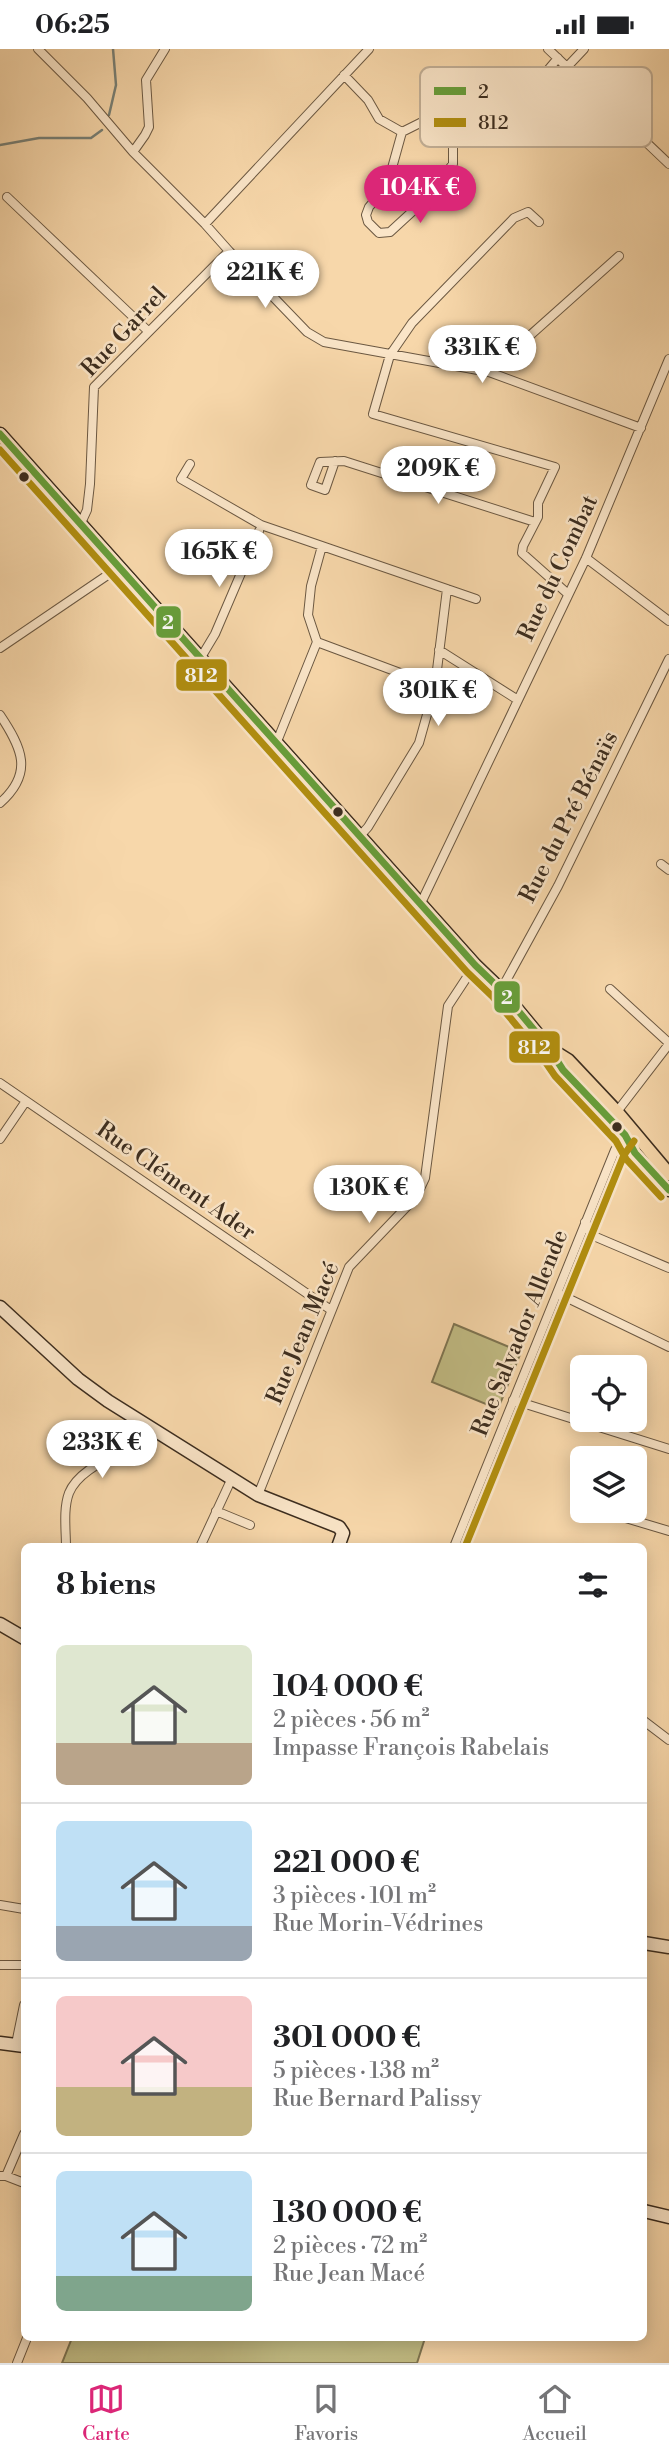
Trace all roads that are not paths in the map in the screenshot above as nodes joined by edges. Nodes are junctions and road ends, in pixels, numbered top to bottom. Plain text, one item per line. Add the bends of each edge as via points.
1 (38, 49) edge
2 (164, 49) edge
3 (369, 49) edge
4 (548, 49) edge
5 (584, 49) edge
6 (558, 58) junction
7 (550, 67) edge
8 (567, 67) joint
9 (344, 75) junction
10 (420, 123) edge
11 (402, 132) junction
12 (453, 147) edge
13 (651, 147) edge
14 (133, 152) junction
15 (669, 164) edge
16 (7, 197) dead end
17 (540, 222) dead end
18 (205, 224) junction
19 (229, 251) junction
20 (619, 256) dead end
21 (148, 331) junction
22 (390, 355) junction
23 (669, 359) edge
24 (489, 372) junction
25 (641, 428) junction
26 (0, 433) edge
27 (335, 461) dead end
28 (190, 464) dead end
29 (535, 522) junction
30 (80, 523) junction
31 (260, 528) junction
32 (322, 546) junction
33 (586, 558) junction
34 (118, 568) junction
35 (447, 589) junction
36 (568, 594) junction
37 (476, 599) dead end
38 (669, 621) edge
39 (317, 642) junction
40 (0, 648) edge
41 (439, 650) junction
42 (200, 659) junction
43 (669, 659) edge
44 (435, 686) junction
45 (518, 700) junction
46 (0, 715) edge
47 (276, 744) junction
48 (0, 803) edge
49 (359, 837) junction
50 (421, 903) junction
51 (475, 965) junction
52 (610, 989) dead end
53 (501, 990) junction
54 (669, 1044) edge
55 (0, 1083) edge
56 (26, 1101) junction
57 (612, 1115) junction
58 (625, 1135) junction
59 (0, 1139) edge
60 (669, 1174) edge
61 (669, 1190) edge
62 (585, 1222) junction
63 (603, 1241) junction
64 (577, 1243) junction
65 (669, 1268) edge
66 (557, 1293) junction
67 (0, 1307) edge
68 (331, 1310) junction
69 (669, 1347) edge
70 (513, 1400) junction
71 (155, 1430) junction
72 (669, 1449) edge
73 (232, 1478) junction
74 (258, 1495) junction
75 (216, 1511) junction
76 (642, 1523) edge
77 (250, 1525) dead end
78 (669, 1531) edge
79 (66, 1543) edge
80 (202, 1543) edge
81 (339, 1543) edge
82 (456, 1543) edge
83 (0, 1624) edge
84 (21, 1636) edge
85 (647, 1723) edge
86 (669, 1740) edge
87 (0, 1905) edge
88 (21, 1908) edge
89 (647, 1943) edge
90 (669, 1947) edge
91 (0, 1965) edge
92 (21, 1965) edge
93 (0, 2043) edge
94 (20, 2045) edge
95 (21, 2140) edge
96 (3, 2176) edge
97 (21, 2182) edge
98 (647, 2212) edge
99 (669, 2217) edge
100 (26, 2341) edge
101 (17, 2363) edge

1 - 14 street
2 - 14 street via 146,80 149,127
3 - 9 street
4 - 6 street
5 - 8 street
6 - 7 street
6 - 8 street
9 - 11 street via 379,119
9 - 18 street
10 - 11 street
11 - 12 street via 387,186 366,215 379,233 390,232 416,210 453,164
13 - 15 street
14 - 18 street
16 - 21 street
17 - 22 street via 528,212 514,218 412,323
18 - 19 street
19 - 21 street, Rue Garrel
19 - 22 street via 307,332 324,342
20 - 24 street
21 - 30 street, Rue Garrel via 94,387 90,484 87,510
22 - 24 street
22 - 29 street via 373,414 555,467 538,503
23 - 25 street, Rue du Combat
24 - 25 street
25 - 33 street, Rue du Combat
26 - 30 main road
27 - 29 street
28 - 31 street via 181,479
29 - 36 street via 522,553
30 - 34 main road
31 - 32 street
31 - 42 street
32 - 35 street
32 - 39 street via 308,615
33 - 36 street, Rue du Combat
33 - 38 street
34 - 40 street
34 - 42 main road
35 - 37 street
35 - 41 street
36 - 45 street, Rue du Combat
39 - 44 street
39 - 47 street
41 - 44 street
41 - 45 street
42 - 47 main road
43 - 53 street, Rue du Pré Bénaïs via 558,886
44 - 49 street via 419,743
45 - 50 street, Rue du Combat
46 - 48 street via 22,757 13,792
47 - 49 main road
49 - 50 main road
50 - 51 main road
51 - 53 main road
51 - 68 street, Rue Jean Macé via 448,1006 425,1178 416,1197 349,1267
52 - 54 street
53 - 57 main road via 549,1048 568,1059 579,1079
54 - 57 street
55 - 56 street, Rue Clément Ader
56 - 59 street
56 - 68 street, Rue Clément Ader
57 - 58 main road
57 - 60 main road
58 - 61 main road
58 - 62 street, Rue Salvador Allende
62 - 63 street
62 - 64 street, Rue Salvador Allende
63 - 64 street
63 - 65 street
64 - 66 street, Rue Salvador Allende
66 - 69 street
66 - 70 street, Rue Salvador Allende
67 - 71 street via 78,1379
68 - 74 street, Rue Jean Macé
70 - 72 street
70 - 82 street, Rue Salvador Allende
71 - 73 street
71 - 79 street via 79,1477 66,1508
73 - 74 street
73 - 75 street
74 - 81 street via 339,1527 343,1533
75 - 77 street
75 - 80 street
76 - 78 street
83 - 84 street
85 - 86 street
87 - 88 street
89 - 90 street
91 - 92 street
93 - 94 street
95 - 96 street
96 - 97 street
98 - 99 street
100 - 101 street

